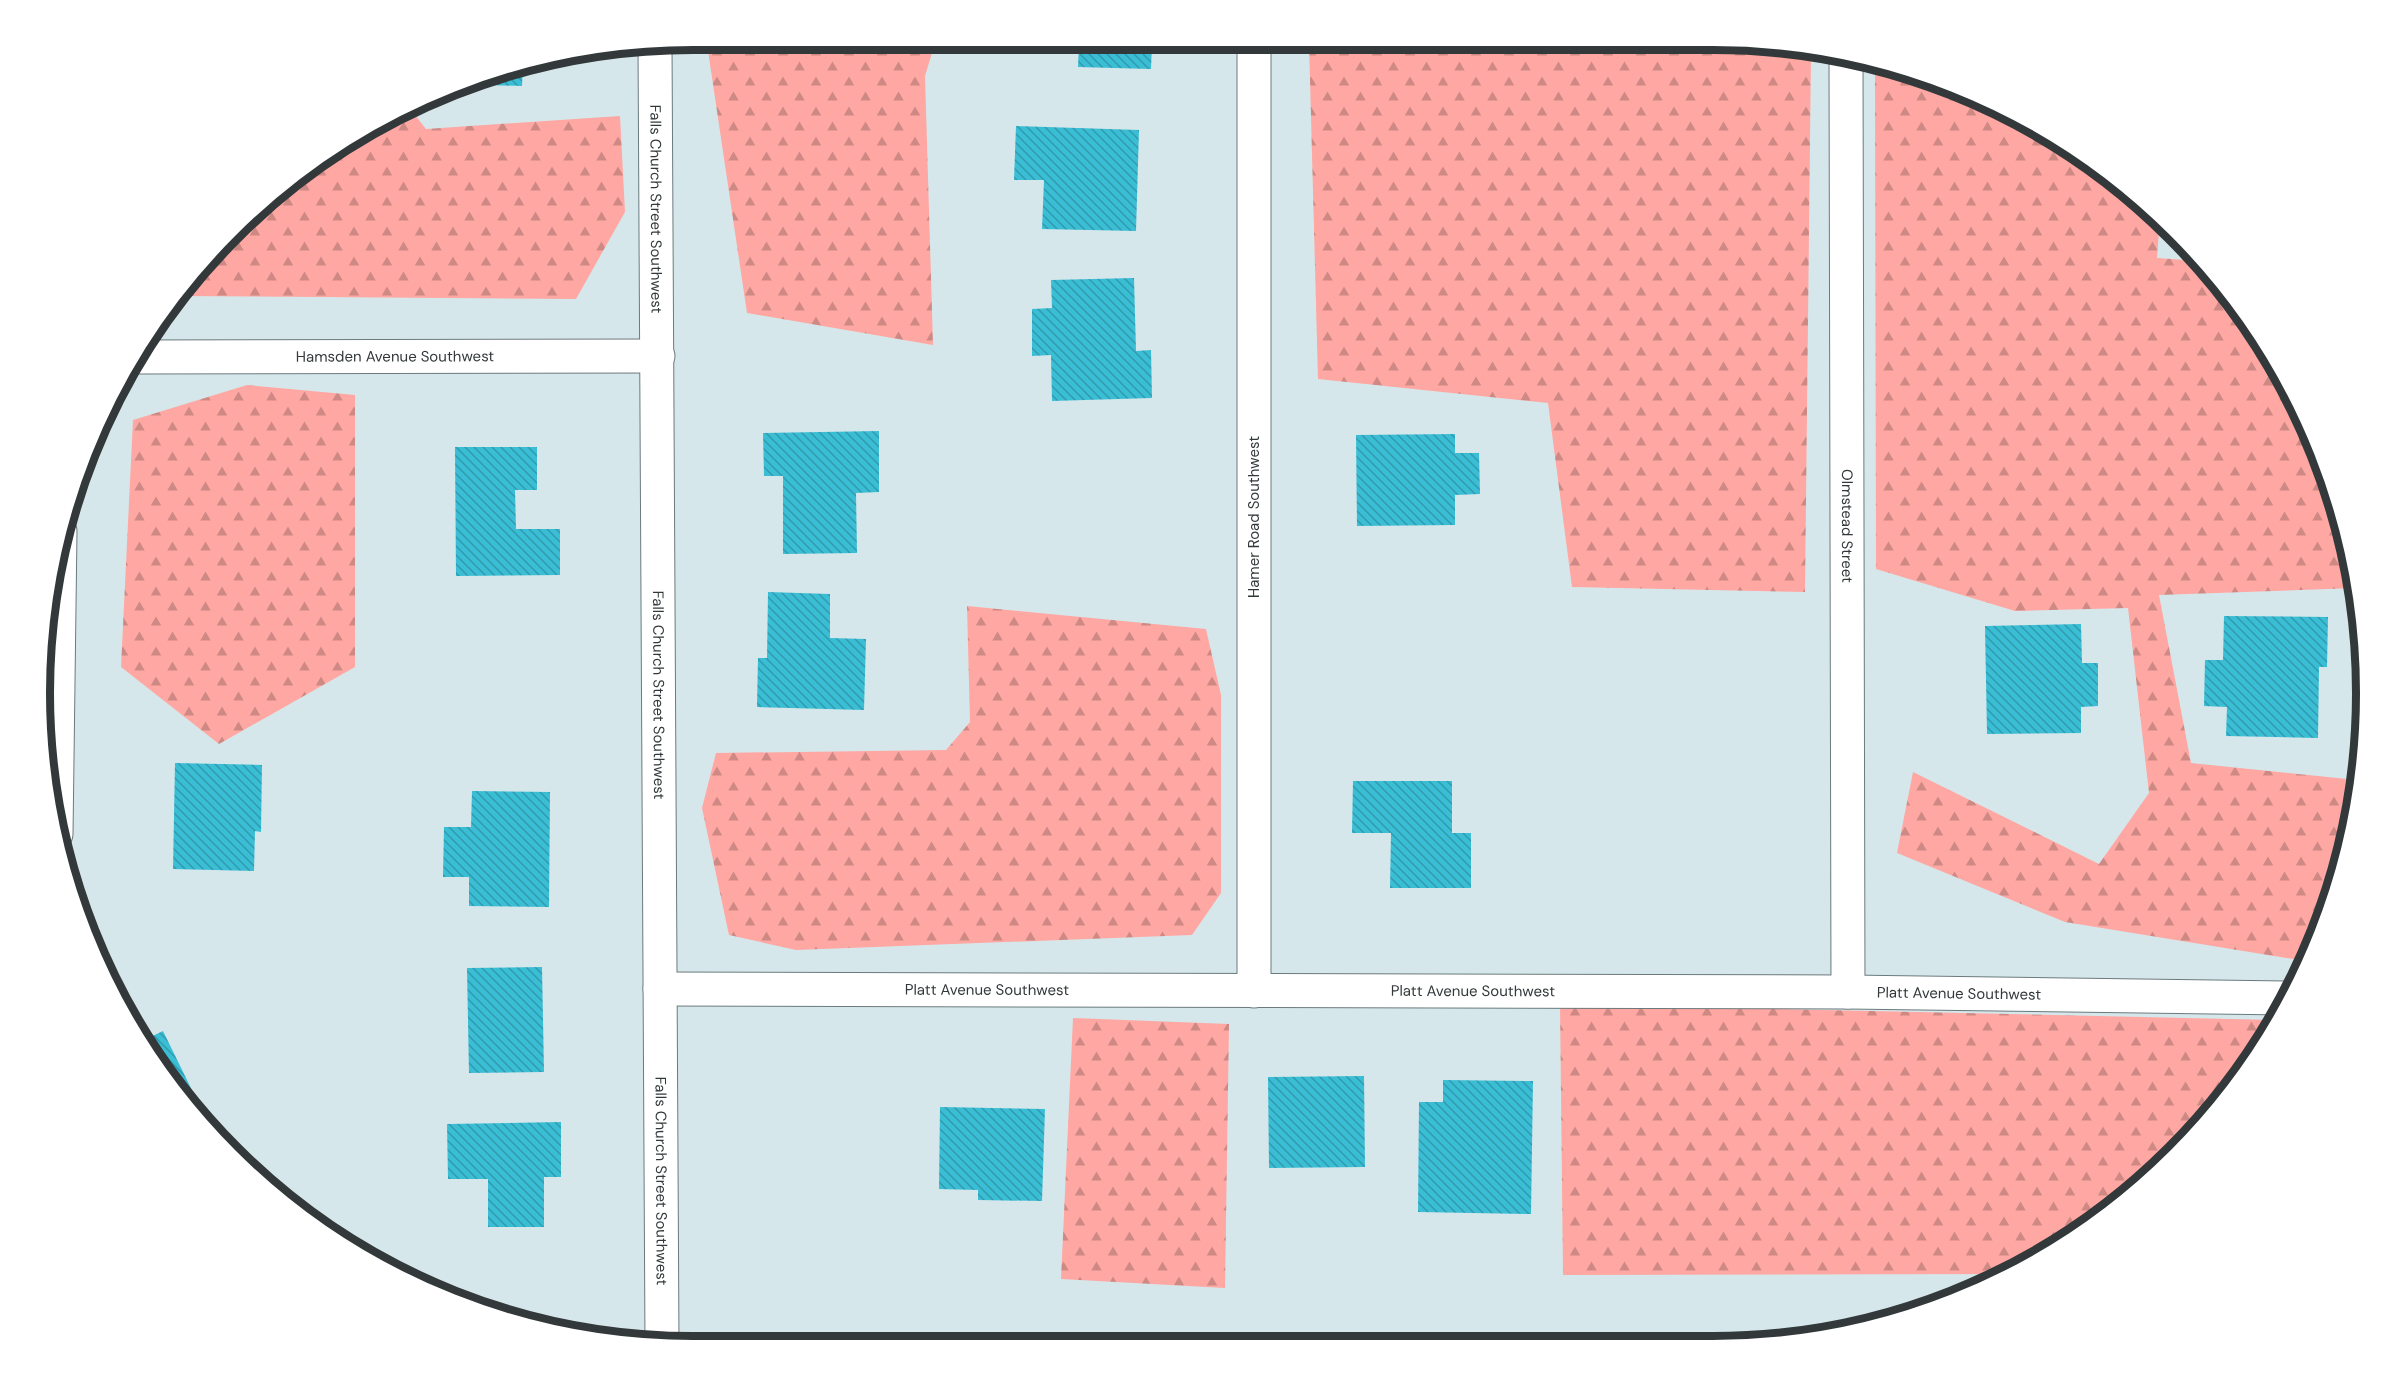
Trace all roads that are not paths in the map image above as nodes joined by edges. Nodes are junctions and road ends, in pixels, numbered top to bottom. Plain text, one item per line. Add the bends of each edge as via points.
1 (1254, 50) edge
2 (655, 51) edge
3 (1846, 64) edge
4 (658, 356) junction
5 (145, 357) edge
6 (59, 583) edge
7 (57, 786) edge
8 (660, 989) junction
9 (1254, 992) junction
10 (1848, 992) junction
11 (2278, 998) edge
12 (662, 1335) edge

1 - 9 street, Hamer Road Southwest
2 - 4 street, Falls Church Street Southwest
3 - 10 street, Olmstead Street
4 - 5 street, Hamsden Avenue Southwest
4 - 8 street, Falls Church Street Southwest
6 - 7 street
8 - 9 street, Platt Avenue Southwest
8 - 12 street, Falls Church Street Southwest
9 - 10 street, Platt Avenue Southwest
10 - 11 street, Platt Avenue Southwest

